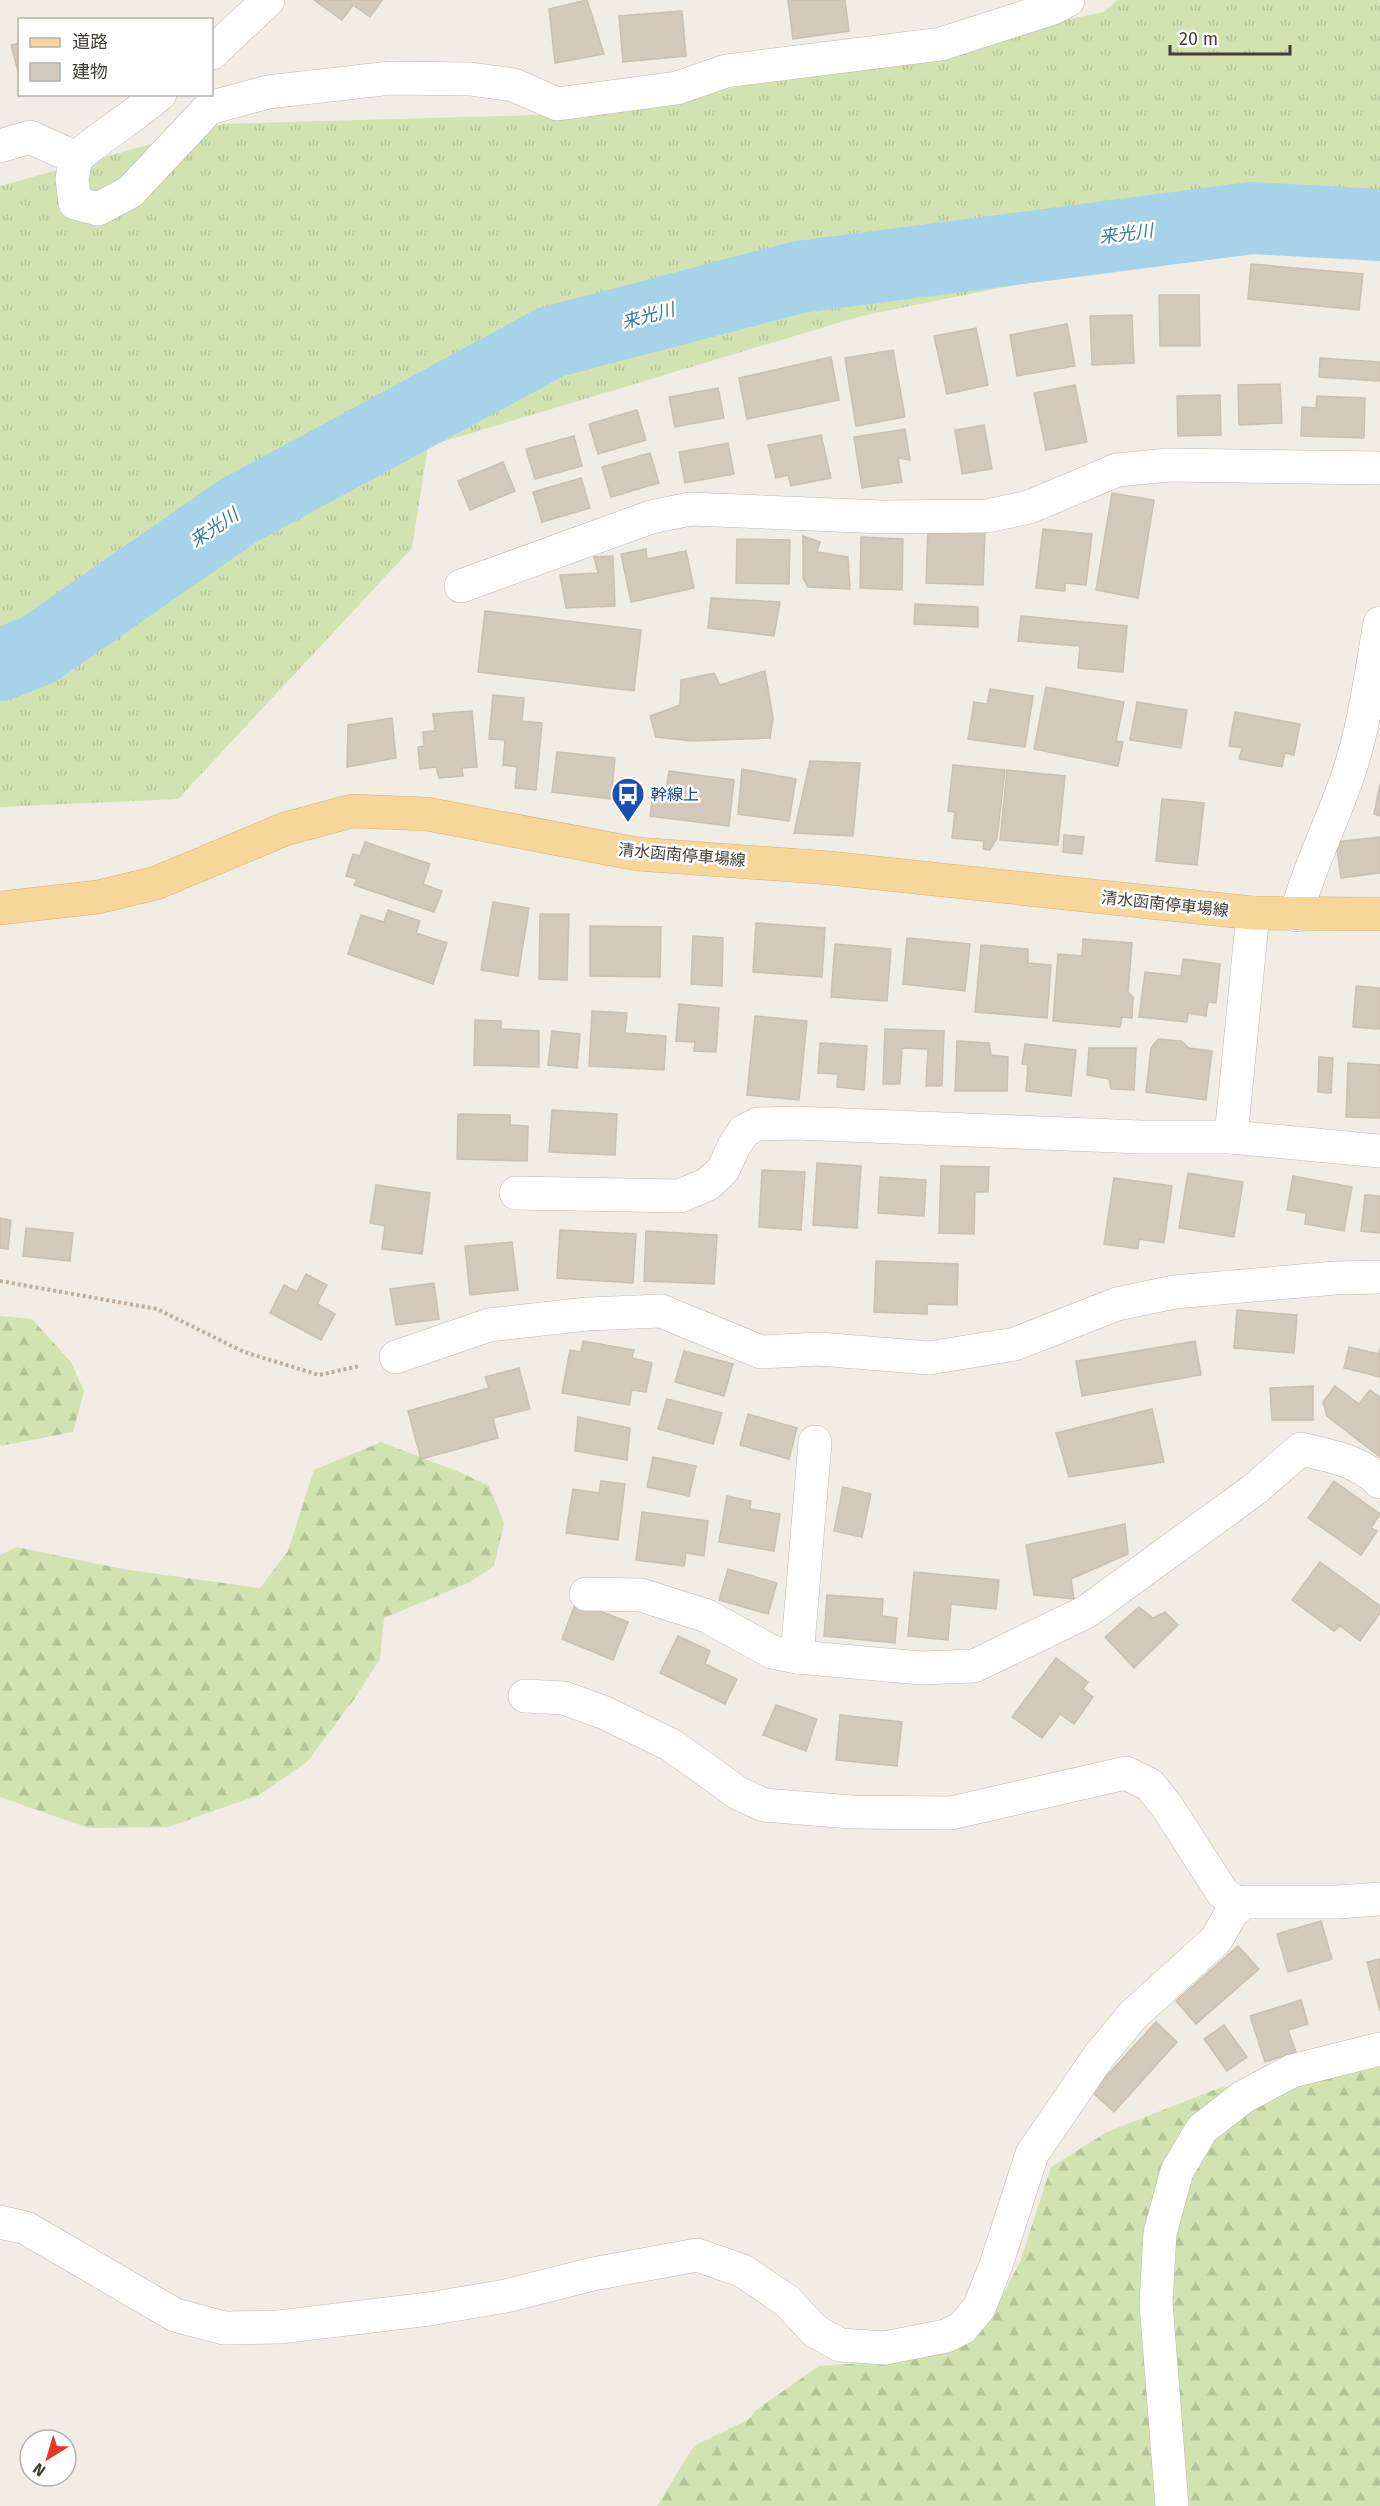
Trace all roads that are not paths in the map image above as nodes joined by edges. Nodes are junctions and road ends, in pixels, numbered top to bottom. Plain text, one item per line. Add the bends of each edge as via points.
1 (268, 0) edge
2 (1068, 0) edge
3 (213, 52) edge
4 (158, 96) edge
5 (0, 146) edge
6 (76, 158) junction
7 (1380, 468) edge
8 (461, 586) dead end
9 (1380, 623) edge
10 (0, 908) edge
11 (1253, 913) junction
12 (1380, 914) edge
13 (1296, 915) junction
14 (1232, 1137) junction
15 (1380, 1151) edge
16 (516, 1193) dead end
17 (1380, 1277) edge
18 (396, 1358) road end
19 (815, 1442) dead end
20 (1380, 1482) edge
21 (586, 1594) dead end
22 (797, 1657) junction
23 (525, 1696) dead end
24 (1380, 1899) edge
25 (1239, 1906) junction
26 (1380, 2049) edge
27 (0, 2222) edge
28 (1172, 2506) edge

1 - 3 street
2 - 6 street via 941,44 726,70 677,88 557,104 514,85 470,79 391,78 268,92 209,108 130,192 98,209 75,203 72,179
4 - 6 street
5 - 6 street via 30,137
7 - 8 street via 1169,465 1117,471 1029,507 987,516 883,517 690,509 651,517
9 - 13 street via 1364,717 1349,772 1305,881
10 - 11 main road, 清水函南停車場線 via 98,897 156,883 285,830 352,811 427,814 637,854 830,868
11 - 13 main road, 清水函南停車場線
11 - 14 street
12 - 13 main road, 清水函南停車場線
14 - 15 street
14 - 16 street via 758,1124 744,1131 723,1170 708,1184 680,1196
17 - 18 street via 1174,1292 1117,1304 1015,1344 929,1358 819,1349 761,1352 660,1311 489,1325
19 - 22 street
20 - 22 street via 1368,1470 1340,1458 1301,1449 1255,1489 1086,1612 974,1666 921,1668
21 - 22 street via 641,1595 707,1616 772,1652
23 - 25 street via 564,1698 606,1713 671,1745 738,1793 764,1805 852,1812 951,1813 1126,1773 1150,1785 1222,1892
24 - 25 street via 1244,1902
25 - 27 street via 1216,1940 1132,2015 1032,2154 980,2308 962,2328 946,2336 885,2348 840,2345 815,2331 787,2301 743,2271 696,2255 592,2274 506,2296 429,2308 279,2327 224,2328 176,2314 26,2228
26 - 28 street via 1292,2071 1243,2097 1202,2129 1177,2171 1160,2233 1156,2304

